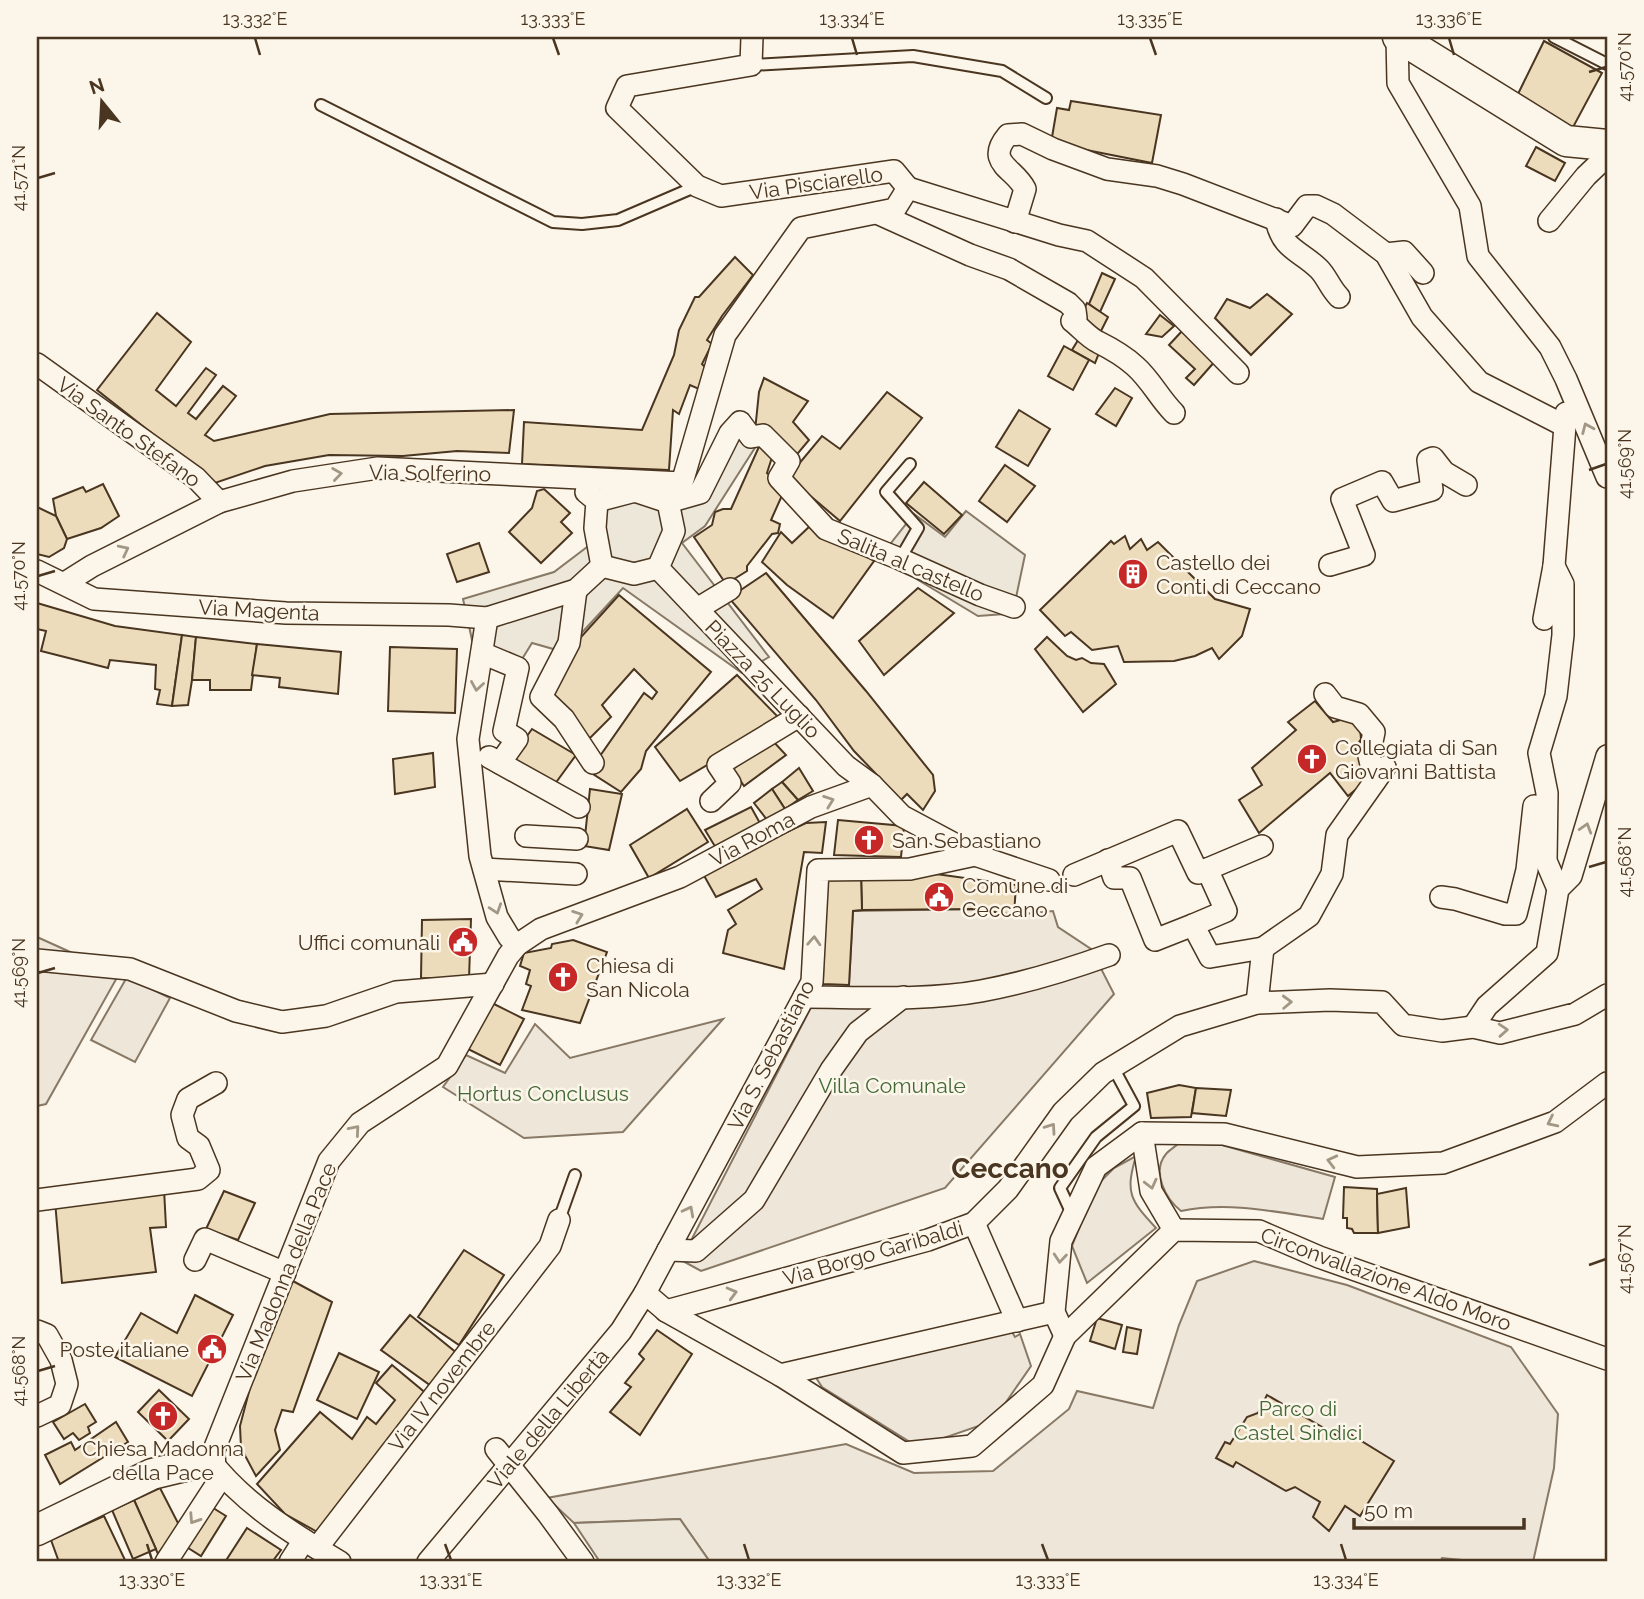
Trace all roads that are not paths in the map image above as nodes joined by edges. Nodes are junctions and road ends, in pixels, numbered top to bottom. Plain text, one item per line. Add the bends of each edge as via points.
1 (752, 37) edge
2 (1554, 37) edge
3 (1406, 39) edge
4 (1607, 64) edge
5 (751, 65) junction
6 (1046, 98) dead end
7 (321, 105) dead end
8 (1607, 145) edge
9 (1607, 156) edge
10 (697, 186) junction
11 (908, 188) junction
12 (877, 213) junction
13 (1276, 219) junction
14 (1549, 221) dead end
15 (1015, 222) junction
16 (1386, 254) junction
17 (1423, 273) dead end
18 (1339, 297) dead end
19 (37, 363) edge
20 (1238, 373) dead end
21 (1566, 379) junction
22 (1174, 413) dead end
23 (1565, 426) junction
24 (910, 464) dead end
25 (1607, 477) edge
26 (568, 478) junction
27 (1466, 485) dead end
28 (597, 500) junction
29 (219, 502) junction
30 (668, 502) junction
31 (900, 559) junction
32 (1330, 565) dead end
33 (602, 566) junction
34 (1554, 566) junction
35 (658, 568) junction
36 (37, 571) edge
37 (65, 583) junction
38 (730, 589) dead end
39 (576, 590) junction
40 (1014, 607) dead end
41 (697, 609) junction
42 (487, 618) junction
43 (1544, 619) dead end
44 (482, 653) junction
45 (1325, 694) dead end
46 (799, 716) junction
47 (469, 746) junction
48 (1607, 756) edge
49 (500, 763) junction
50 (593, 763) dead end
51 (1543, 775) junction
52 (872, 785) junction
53 (711, 801) dead end
54 (579, 807) dead end
55 (526, 836) dead end
56 (577, 839) dead end
57 (1262, 846) dead end
58 (975, 855) junction
59 (1108, 860) junction
60 (484, 869) junction
61 (1207, 869) junction
62 (576, 874) dead end
63 (1074, 875) dead end
64 (1049, 880) dead end
65 (1558, 889) junction
66 (1441, 897) dead end
67 (1193, 925) junction
68 (517, 945) junction
69 (1263, 948) junction
70 (1110, 955) dead end
71 (37, 960) edge
72 (492, 984) junction
73 (1607, 995) edge
74 (804, 997) junction
75 (903, 997) junction
76 (1257, 1003) junction
77 (1473, 1027) junction
78 (1113, 1067) junction
79 (216, 1083) dead end
80 (1607, 1083) edge
81 (1142, 1133) junction
82 (575, 1175) dead end
83 (37, 1200) edge
84 (1073, 1217) junction
85 (559, 1220) joint
86 (974, 1223) junction
87 (1174, 1230) junction
88 (668, 1250) junction
89 (195, 1260) dead end
90 (285, 1273) junction
91 (645, 1293) junction
92 (666, 1311) junction
93 (1054, 1312) junction
94 (1017, 1321) junction
95 (37, 1331) edge
96 (1065, 1336) junction
97 (1607, 1359) edge
98 (780, 1375) junction
99 (37, 1416) edge
100 (495, 1449) dead end
101 (508, 1466) junction
102 (216, 1468) junction
103 (37, 1530) edge
104 (310, 1544) junction
105 (166, 1562) edge
106 (290, 1562) edge
107 (340, 1562) edge
108 (428, 1562) edge
109 (583, 1562) edge

1 - 5 street
2 - 4 lane
3 - 8 main road via 1566,141
3 - 21 street via 1398,83 1470,206 1478,256 1549,346
5 - 6 lane via 913,56 1002,71
5 - 10 street, Via Pisciarello via 627,86 617,108
7 - 10 lane via 552,222 618,220
9 - 14 street
10 - 11 street, Via Pisciarello via 722,196 894,172
11 - 12 street, Via Pisciarello via 895,209
11 - 15 street
12 - 22 street via 1009,269 1069,303 1075,310 1072,321 1135,366
12 - 26 street, Via Pisciarello via 801,228 725,335 682,482
13 - 15 street via 1157,176 1107,169 1022,134 1007,135 999,153 1002,165 1025,189
13 - 16 street via 1293,226 1307,206 1316,206
13 - 18 street via 1282,238 1320,270
15 - 20 street via 1087,241 1144,278
16 - 17 street via 1404,252
16 - 23 street via 1423,317 1479,382
19 - 29 street, Via Santo Stefano via 196,478
21 - 23 street
25 -> 21 street
23 - 34 street
24 - 31 lane via 886,492 918,528
26 - 28 street
29 -> 26 street, Via Solferino via 293,481 378,468
27 - 32 street via 1444,472 1433,458 1428,460 1432,490 1393,501 1382,482 1342,499 1364,555
28 - 30 street via 635,491
28 - 33 street via 595,528
37 -> 29 street, Via Solferino
30 - 31 street, Salita al castello via 700,493 740,422 751,437 763,435 789,461 779,478 826,529
30 - 35 street via 674,531
31 - 40 street, Salita al castello
33 - 35 street via 634,574
33 - 39 street
34 - 43 street
34 - 51 street via 1563,584 1563,635 1556,696 1539,753
35 - 41 street, Piazza 25 Luglio
36 - 37 street, Via Magenta
37 - 42 street, Via Magenta via 94,599 286,613
38 - 41 street
39 - 42 street
39 - 50 street via 569,643 541,697 564,719
41 - 46 street, Piazza 25 Luglio
42 - 44 street
44 -> 47 street
44 - 49 street via 519,668 504,731 517,739
45 - 69 street via 1335,707 1359,714 1374,732 1369,756 1380,774 1337,835 1332,874 1309,916
46 - 52 street, Piazza 25 Luglio via 846,766
46 - 53 street via 718,765 730,783
47 - 49 street
47 - 60 street
65 -> 48 street via 1571,876
49 - 54 street
51 - 65 street via 1546,861
51 - 66 street via 1536,791 1527,870 1516,914
52 - 58 street via 902,816
68 -> 52 street, Via Roma via 541,929 680,877 811,807
55 - 56 street
57 - 61 street
58 - 64 street
74 -> 58 street, Via S. Sebastiano via 812,982 818,870 910,869
59 - 61 street via 1178,831 1198,873
59 - 63 street
59 - 67 street via 1114,878 1130,878 1155,940
60 - 62 street
60 -> 68 street via 497,917
61 - 67 street via 1226,911
65 - 77 street via 1546,953 1487,1006
67 - 69 street via 1210,957
68 - 72 street, Via Madonna della Pace
69 - 76 street
70 - 75 street via 1060,973 978,992
71 - 72 street via 130,969 236,1011 282,1022 326,1016 396,992
90 -> 72 street, Via Madonna della Pace via 329,1161 360,1122 447,1066
77 -> 73 street, Via Borgo Garibaldi via 1500,1033 1575,1014
74 - 75 street
88 -> 74 street, Via S. Sebastiano
75 - 88 street via 858,1032 754,1200 696,1251
76 -> 77 street, Via Borgo Garibaldi via 1382,1002 1403,1025 1442,1031
76 - 78 street, Via Borgo Garibaldi via 1180,1026
78 - 84 lane via 1134,1106 1096,1137 1060,1188
86 -> 78 street, Via Borgo Garibaldi via 1008,1189 1063,1112
79 - 83 street via 188,1099 182,1115 188,1138 199,1146 209,1170 198,1179
80 -> 81 street via 1555,1122 1443,1163 1357,1167 1224,1134
81 - 84 street via 1096,1167
81 -> 87 street via 1151,1191
82 - 85 lane
84 -> 93 street via 1061,1241
85 - 104 street, Via IV novembre via 550,1246 438,1402
92 -> 86 street, Via Borgo Garibaldi via 928,1240
86 - 94 street
87 - 96 street
87 - 97 street, Circonvallazione Aldo Moro via 1259,1231 1319,1257
88 - 91 street, Via S. Sebastiano
89 - 90 street via 205,1239
90 - 102 street, Via Madonna della Pace
91 - 92 street
91 - 101 street, Viale della Libertà via 621,1331
92 - 98 street
93 - 94 street
93 - 96 street
94 - 98 street
95 - 99 street via 47,1335 61,1360 67,1384 60,1405
96 - 98 street via 1043,1385 972,1446 903,1453
100 - 101 street
101 - 108 street, Viale della Libertà
101 - 109 street
102 - 103 main road via 152,1474
102 - 104 street via 272,1519
102 -> 105 street, Via Madonna della Pace
104 - 106 street, Via IV novembre
104 - 107 street

